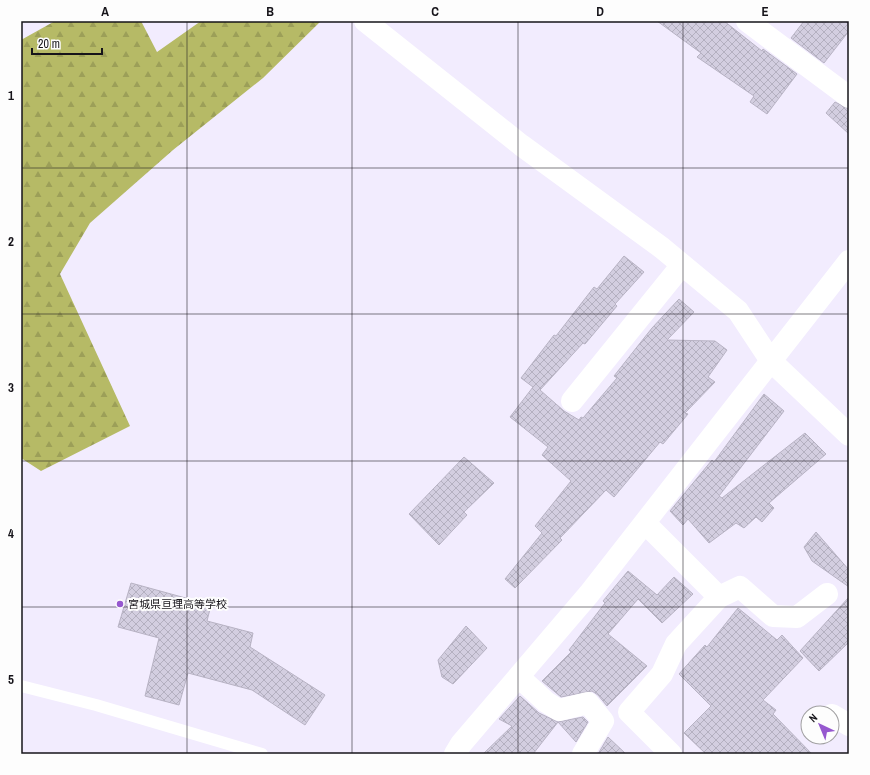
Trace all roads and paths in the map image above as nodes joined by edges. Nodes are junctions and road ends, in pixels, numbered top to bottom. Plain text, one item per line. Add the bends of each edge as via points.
1 (365, 21) edge
2 (747, 21) edge
3 (849, 97) edge
4 (849, 261) edge
5 (682, 264) junction
6 (771, 361) junction
7 (572, 401) dead end
8 (849, 435) edge
9 (645, 523) junction
10 (827, 594) dead end
11 (719, 597) junction
12 (519, 677) junction
13 (21, 686) edge
14 (840, 720) edge
15 (849, 725) edge
16 (262, 754) edge
17 (455, 754) edge
18 (584, 754) edge
19 (671, 754) edge

1 - 5 street via 521,146
2 - 3 street
4 - 6 street
5 - 6 street via 738,311
5 - 7 street
6 - 8 street
6 - 9 street
9 - 11 street
9 - 12 street
10 - 11 street via 797,617 773,616 740,587
11 - 19 street via 676,644 662,674 630,712
12 - 17 street
12 - 18 street via 546,702 559,710 588,703 603,721
13 - 16 lane via 96,705
14 - 15 street

